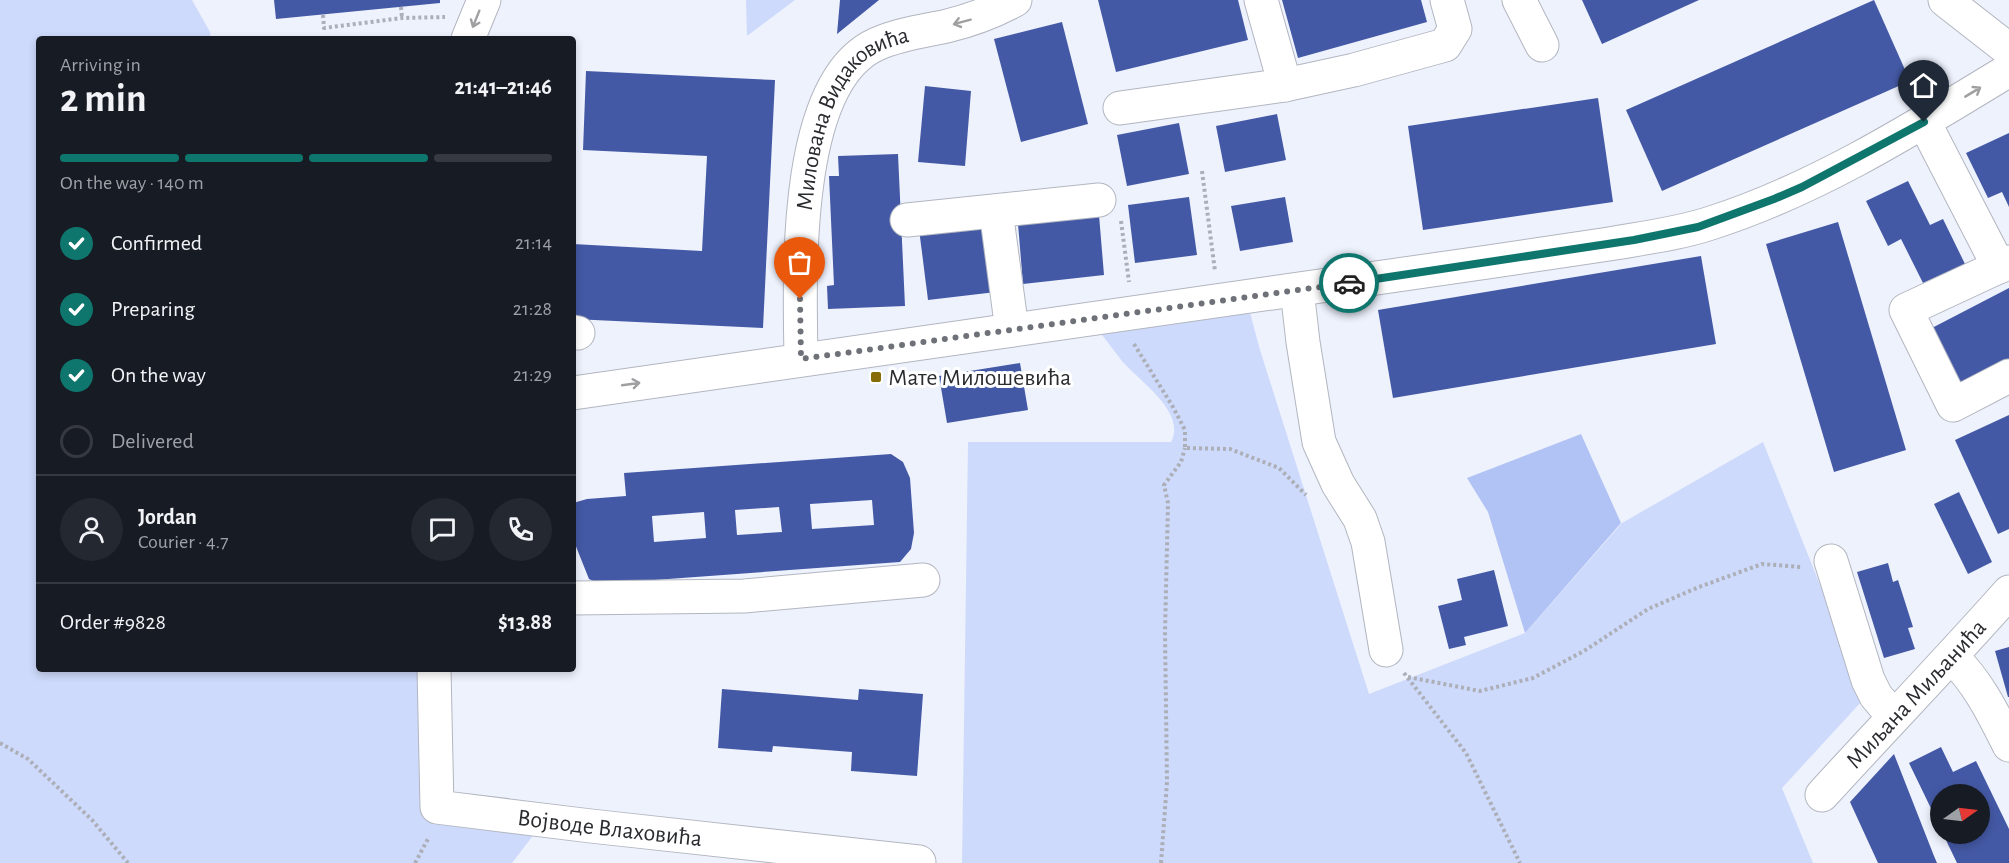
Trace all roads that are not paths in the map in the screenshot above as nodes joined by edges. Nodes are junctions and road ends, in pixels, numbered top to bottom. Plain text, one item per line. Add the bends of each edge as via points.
1 (484, 0) edge
2 (1016, 0) edge
3 (1260, 0) edge
4 (1446, 0) edge
5 (1519, 0) edge
6 (1945, 0) edge
7 (458, 28) edge
8 (1542, 45) dead end
9 (2009, 50) edge
10 (2009, 70) edge
11 (1285, 85) junction
12 (1120, 108) dead end
13 (1924, 122) junction
14 (1110, 210) road end
15 (996, 211) junction
16 (907, 220) dead end
17 (2004, 264) edge
18 (1297, 290) junction
19 (1012, 330) junction
20 (801, 359) junction
21 (2009, 376) edge
22 (576, 393) edge
23 (1831, 561) road end
24 (923, 580) dead end
25 (2009, 592) edge
26 (576, 597) edge
27 (1386, 650) road end
28 (1952, 657) junction
29 (434, 672) edge
30 (1893, 716) junction
31 (2009, 745) edge
32 (1822, 795) dead end
33 (919, 862) edge

1 -> 7 street
2 -> 20 street, Милована Видаковића via 979,17 876,44 840,79 819,125 806,184
3 - 11 street
4 - 11 street via 1455,28 1445,45
5 - 8 street
6 - 9 street
13 -> 10 street
11 - 12 street
13 - 17 street
13 - 18 street via 1802,187 1698,227
14 - 15 street
15 - 16 street
15 - 19 street
17 - 21 street via 1906,310 1953,405
18 - 19 street
18 - 27 street via 1319,442 1368,542
19 - 20 street
22 -> 20 street
23 - 30 street via 1868,680
24 - 26 street via 744,596
25 - 28 street, Миљана Миљанића
28 - 30 street, Миљана Миљанића
28 - 31 street via 1980,690
29 - 33 street, Војводе Влаховића via 437,807
30 - 32 street, Миљана Миљанића

